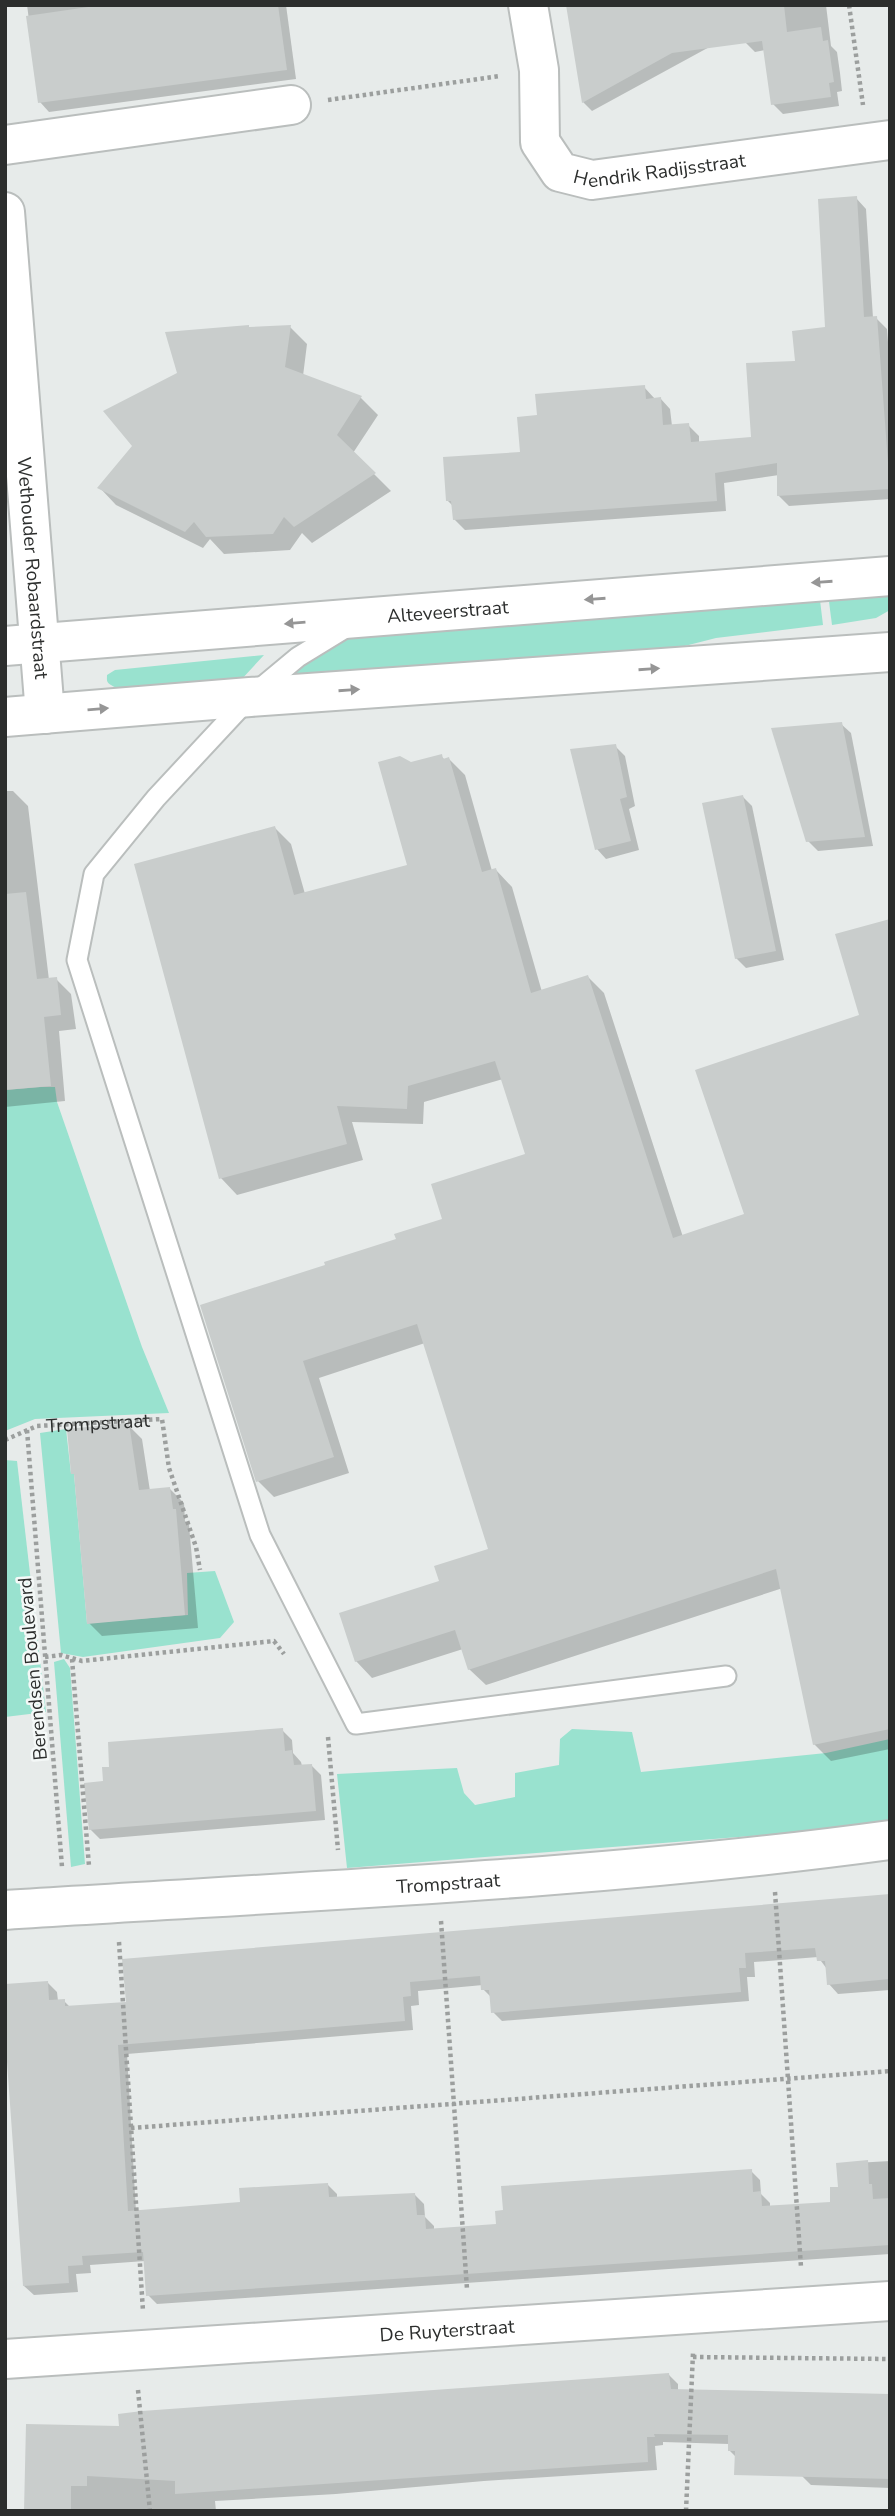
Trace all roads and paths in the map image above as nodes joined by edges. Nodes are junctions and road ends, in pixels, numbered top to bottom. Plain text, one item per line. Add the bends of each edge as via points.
1 (528, 5) edge
2 (849, 5) edge
3 (539, 70) junction
4 (291, 105) joint
5 (879, 141) edge
6 (5, 145) edge
7 (5, 212) edge
8 (11, 385) edge
9 (890, 576) edge
10 (362, 617) junction
11 (23, 644) edge
12 (890, 652) edge
13 (250, 697) junction
14 (45, 714) junction
15 (5, 717) edge
16 (27, 1430) junction
17 (5, 1440) edge
18 (200, 1570) dead end
19 (45, 1657) junction
20 (72, 1659) junction
21 (289, 1662) dead end
22 (726, 1676) dead end
23 (327, 1730) dead end
24 (890, 1840) edge
25 (772, 1856) junction
26 (439, 1883) junction
27 (329, 1890) junction
28 (91, 1905) junction
29 (5, 1910) edge
30 (890, 2071) edge
31 (788, 2079) junction
32 (454, 2105) junction
33 (131, 2128) junction
34 (890, 2301) edge
35 (804, 2306) junction
36 (690, 2314) junction
37 (470, 2328) junction
38 (140, 2350) junction
39 (693, 2357) junction
40 (5, 2359) edge
41 (890, 2359) edge
42 (150, 2511) edge
43 (686, 2511) edge

1 - 3 street, Hendrik Radijsstraat
2 - 5 path
3 - 4 path
3 - 5 street, Hendrik Radijsstraat via 540,142 559,172 592,180
4 - 6 street
7 - 8 street, Wethouder Robaardstraat
8 - 11 street, Wethouder Robaardstraat
9 -> 10 street, Alteveerstraat
10 -> 11 street, Alteveerstraat
10 - 13 lane via 298,657
11 - 14 street, Wethouder Robaardstraat
13 -> 12 street
14 -> 13 street
13 - 22 lane via 156,798 94,874 77,960 260,1535 356,1724
14 - 15 street
16 - 17 path, Trompstraat
16 - 18 path, Trompstraat via 162,1419 169,1468
16 - 19 path, Berendsen Boulevard
19 - 20 path
19 - 28 path, Berendsen Boulevard
20 - 21 path via 274,1640
20 - 28 path
23 - 27 path via 338,1852
24 - 25 street, Trompstraat
25 - 26 street, Trompstraat
25 - 31 path
26 - 27 street, Trompstraat
26 - 32 path
27 - 28 street, Trompstraat
28 - 29 street, Trompstraat
28 - 33 path
30 - 31 path
31 - 32 path
31 - 35 path
32 - 33 path
32 - 37 path
33 - 38 path
34 - 35 street, De Ruyterstraat
35 - 36 street, De Ruyterstraat
36 - 37 street, De Ruyterstraat
36 - 39 path
37 - 38 street, De Ruyterstraat
38 - 40 street, De Ruyterstraat
38 - 42 path
39 - 41 path
39 - 43 path

